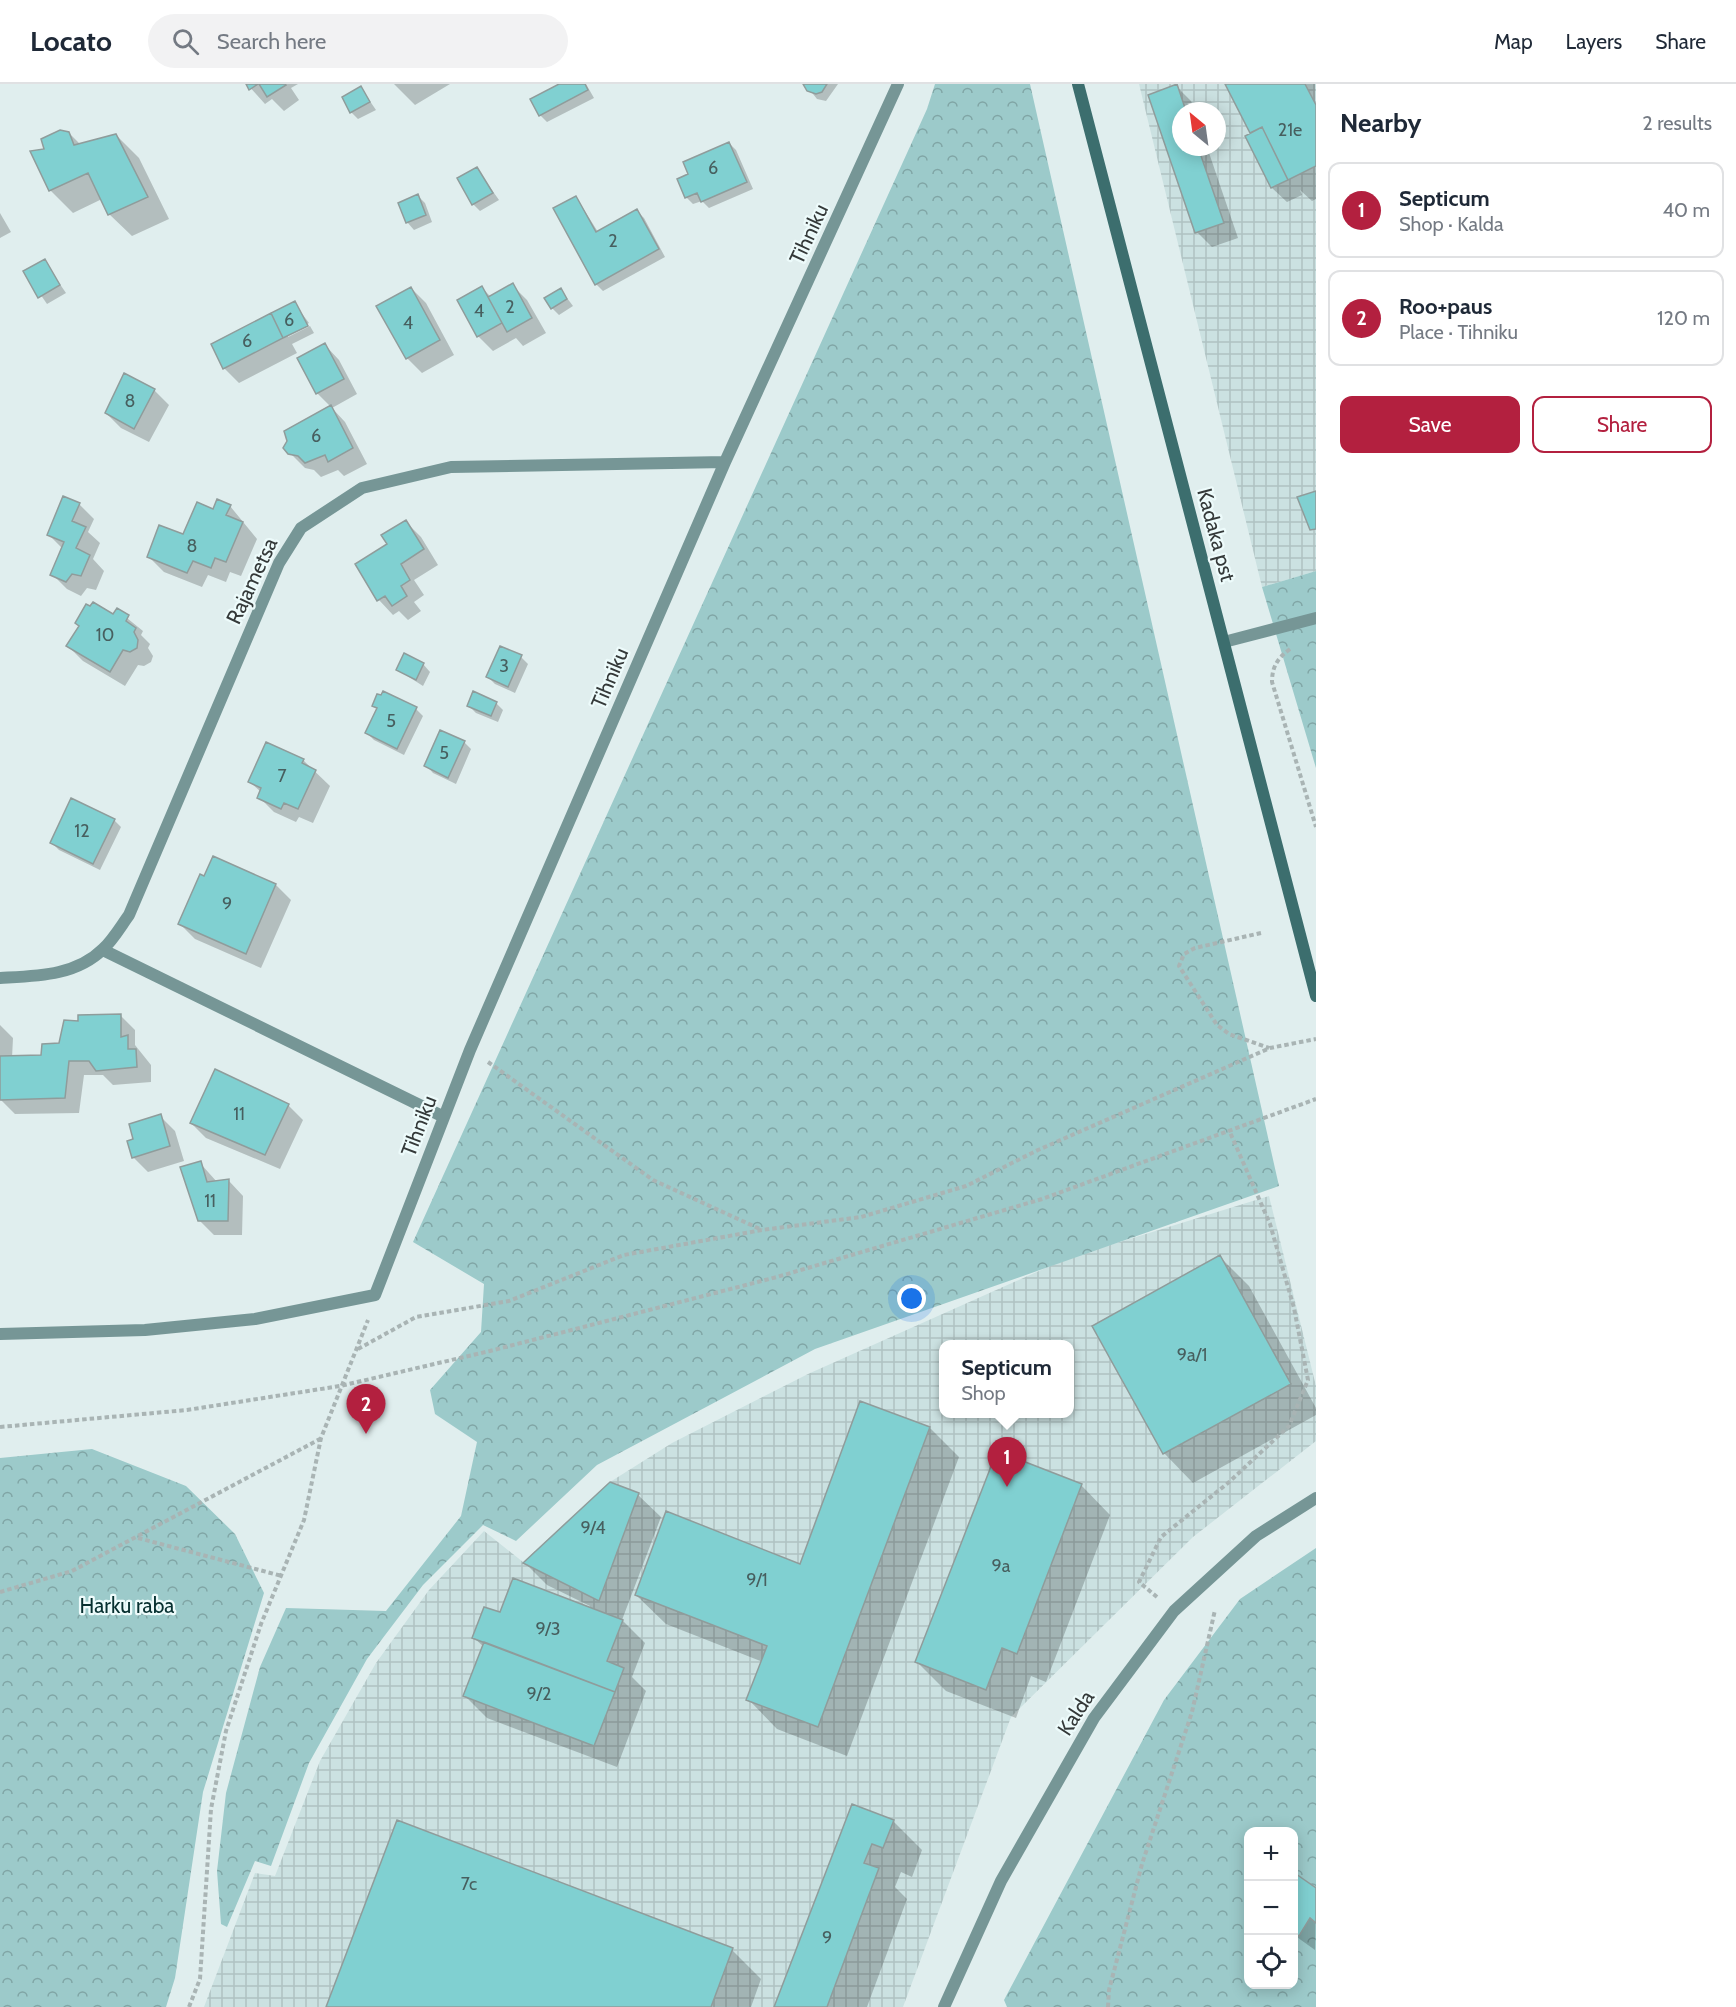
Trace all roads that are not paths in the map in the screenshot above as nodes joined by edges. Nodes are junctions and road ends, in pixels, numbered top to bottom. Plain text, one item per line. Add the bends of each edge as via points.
1 (897, 84) edge
2 (1078, 84) edge
3 (725, 462) junction
4 (1316, 618) edge
5 (1224, 642) junction
6 (103, 950) junction
7 (0, 978) edge
8 (1316, 996) edge
9 (444, 1117) junction
10 (0, 1334) edge
11 (1316, 1498) edge
12 (944, 2007) edge

1 - 3 street, Tihniku
2 - 5 main road, Kadaka pst
3 - 6 street, Rajametsa via 451,467 362,488 301,528 279,562 129,915
3 - 9 street, Tihniku
4 - 5 street
5 - 8 main road, Kadaka pst
6 - 7 street, Rajametsa via 72,970
6 - 9 street
9 - 10 street, Tihniku via 375,1295 255,1319 145,1330
11 - 12 street, Kalda via 1256,1536 1174,1611 1094,1718 1001,1881

